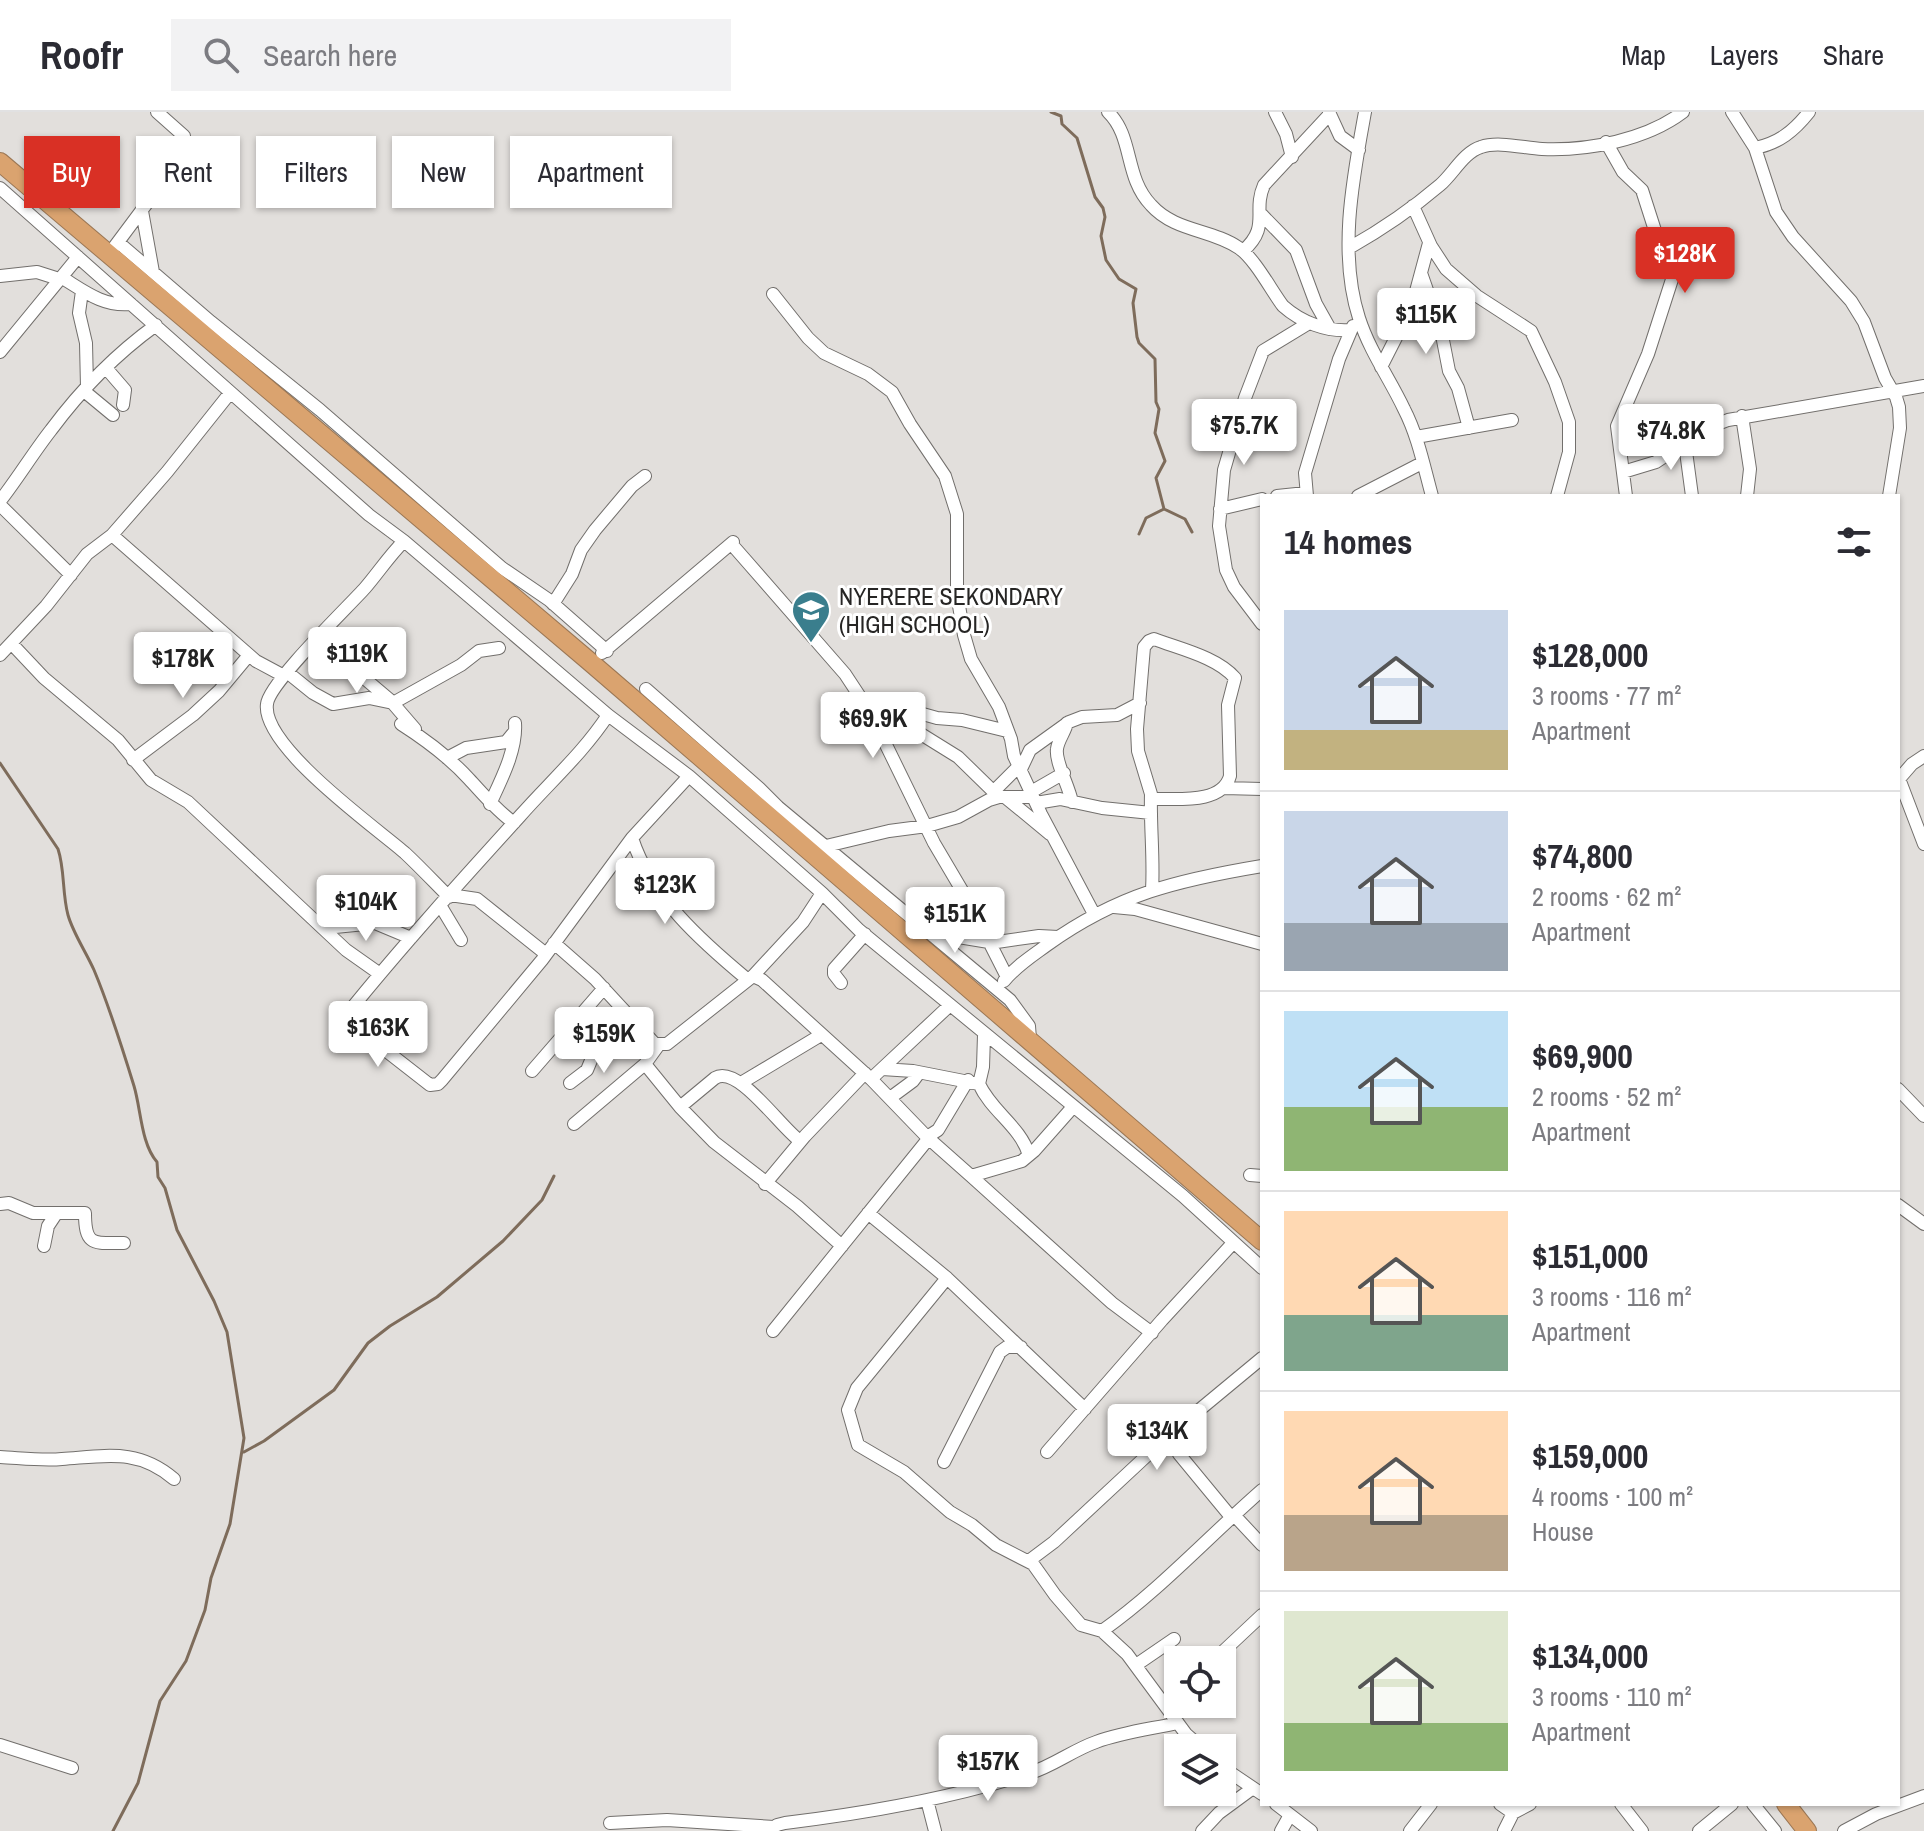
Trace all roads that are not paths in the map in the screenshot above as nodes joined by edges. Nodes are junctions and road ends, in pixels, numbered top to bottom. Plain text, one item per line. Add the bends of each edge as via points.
1 (157, 112) edge
2 (1108, 112) edge
3 (1275, 112) edge
4 (1365, 112) edge
5 (1683, 112) edge
6 (1732, 112) edge
7 (1809, 112) edge
8 (1329, 113) edge
9 (173, 117) edge
10 (1606, 142) junction
11 (1755, 148) junction
12 (1359, 150) junction
13 (1292, 157) junction
14 (0, 162) edge
15 (0, 188) edge
16 (1413, 206) junction
17 (142, 211) junction
18 (1262, 215) junction
19 (1429, 243) junction
20 (112, 248) junction
21 (1349, 248) junction
22 (1243, 251) junction
23 (78, 257) junction
24 (153, 272) junction
25 (1421, 273) junction
26 (0, 276) edge
27 (60, 278) junction
28 (82, 291) junction
29 (773, 294) dead end
30 (131, 304) junction
31 (1358, 316) junction
32 (1309, 323) junction
33 (156, 325) junction
34 (1330, 329) junction
35 (1351, 330) junction
36 (0, 352) edge
37 (1381, 367) junction
38 (106, 368) junction
39 (1924, 386) edge
40 (86, 389) junction
41 (230, 393) junction
42 (1893, 393) junction
43 (123, 405) dead end
44 (113, 415) dead end
45 (1742, 416) junction
46 (1512, 420) dead end
47 (1469, 428) junction
48 (1416, 437) junction
49 (1685, 444) junction
50 (1422, 463) junction
51 (1623, 472) junction
52 (645, 476) dead end
53 (1306, 494) edge
54 (1362, 494) edge
55 (1431, 494) edge
56 (1558, 494) edge
57 (1626, 494) edge
58 (1692, 494) edge
59 (1747, 494) edge
60 (1889, 494) edge
61 (1260, 499) edge
62 (0, 503) edge
63 (1220, 509) junction
64 (112, 535) junction
65 (404, 541) junction
66 (71, 575) junction
67 (553, 604) junction
68 (1260, 621) edge
69 (318, 639) junction
70 (11, 643) junction
71 (499, 648) dead end
72 (607, 651) junction
73 (0, 655) edge
74 (249, 655) junction
75 (589, 661) junction
76 (286, 674) junction
77 (646, 689) dead end
78 (393, 703) junction
79 (1140, 703) junction
80 (866, 706) junction
81 (884, 706) junction
82 (608, 715) junction
83 (1067, 723) junction
84 (401, 724) dead end
85 (1007, 731) junction
86 (418, 735) junction
87 (1033, 747) junction
88 (1057, 756) junction
89 (1924, 756) edge
90 (447, 758) junction
91 (133, 760) junction
92 (1020, 768) junction
93 (1064, 773) junction
94 (1900, 775) edge
95 (689, 776) junction
96 (1900, 781) edge
97 (1224, 788) junction
98 (1260, 789) edge
99 (999, 796) junction
100 (1034, 797) junction
101 (1072, 802) junction
102 (490, 804) junction
103 (1151, 806) junction
104 (1920, 818) edge
105 (514, 823) junction
106 (927, 826) junction
107 (1052, 836) junction
108 (632, 838) junction
109 (1924, 844) edge
110 (826, 846) junction
111 (1260, 866) edge
112 (1152, 890) junction
113 (822, 893) junction
114 (446, 899) junction
115 (1111, 907) junction
116 (1094, 914) junction
117 (325, 928) junction
118 (925, 931) junction
119 (865, 934) junction
120 (1058, 937) junction
121 (411, 938) junction
122 (461, 940) dead end
123 (990, 942) junction
124 (554, 943) junction
125 (1260, 943) edge
126 (546, 954) junction
127 (380, 974) junction
128 (1007, 977) junction
129 (750, 978) junction
130 (841, 983) dead end
131 (604, 988) junction
132 (997, 990) junction
133 (949, 1006) junction
134 (569, 1030) junction
135 (821, 1035) junction
136 (984, 1035) junction
137 (1030, 1039) junction
138 (658, 1046) junction
139 (645, 1064) junction
140 (882, 1069) junction
141 (532, 1071) dead end
142 (919, 1073) junction
143 (868, 1076) junction
144 (974, 1082) junction
145 (570, 1083) dead end
146 (741, 1083) junction
147 (1900, 1091) edge
148 (890, 1098) junction
149 (680, 1107) junction
150 (1072, 1108) junction
151 (1924, 1116) edge
152 (574, 1124) dead end
153 (928, 1137) junction
154 (800, 1141) junction
155 (1029, 1155) junction
156 (971, 1176) junction
157 (765, 1184) junction
158 (1189, 1189) junction
159 (2, 1203) edge
160 (1900, 1206) edge
161 (1225, 1209) junction
162 (868, 1213) junction
163 (56, 1214) junction
164 (1212, 1224) junction
165 (1924, 1224) edge
166 (1260, 1239) edge
167 (124, 1243) dead end
168 (1233, 1243) junction
169 (44, 1246) dead end
170 (842, 1246) junction
171 (1260, 1266) edge
172 (947, 1278) junction
173 (773, 1331) dead end
174 (1152, 1333) junction
175 (1021, 1347) junction
176 (1260, 1360) edge
177 (1085, 1409) junction
178 (1169, 1435) junction
179 (1047, 1452) dead end
180 (0, 1457) edge
181 (944, 1462) dead end
182 (174, 1479) dead end
183 (1260, 1492) edge
184 (1232, 1516) junction
185 (1260, 1543) edge
186 (1030, 1560) junction
187 (1260, 1617) edge
188 (1102, 1631) junction
189 (1174, 1639) dead end
190 (1229, 1646) edge
191 (1136, 1665) junction
192 (1177, 1720) junction
193 (1190, 1734) edge
194 (0, 1745) edge
195 (72, 1768) dead end
196 (1236, 1776) edge
197 (1258, 1791) edge
198 (1924, 1796) edge
199 (927, 1800) junction
200 (1900, 1805) edge
201 (1429, 1806) edge
202 (1503, 1806) edge
203 (1526, 1806) edge
204 (1623, 1806) edge
205 (1730, 1806) edge
206 (1755, 1806) edge
207 (1788, 1806) edge
208 (1897, 1806) edge
209 (1292, 1811) edge
210 (1513, 1813) junction
211 (610, 1823) dead end
212 (773, 1829) edge
213 (935, 1831) edge
214 (1202, 1831) edge
215 (1281, 1831) edge
216 (1311, 1831) edge
217 (1410, 1831) edge
218 (1504, 1831) edge
219 (1642, 1831) edge
220 (1699, 1831) edge
221 (1775, 1831) edge
222 (1807, 1831) edge
223 (1844, 1831) edge

1 - 9 street
2 - 22 street via 1122,131 1134,177 1154,209
3 - 13 street
4 - 12 street
5 - 10 street via 1650,130
6 - 11 street
7 - 11 street via 1783,138
8 - 12 street via 1340,136
8 - 13 street
9 - 17 street via 184,136 184,148
10 - 16 street via 1549,149 1481,146
10 - 51 street via 1623,172 1642,190 1659,243 1675,270 1617,426
11 - 42 street via 1776,212 1851,301
12 - 21 street
13 - 18 street via 1264,185
14 - 20 highway
15 - 23 street
16 - 19 street
16 - 21 street
17 - 20 street
17 - 24 street
18 - 22 street via 1254,239
18 - 34 street via 1296,250
19 - 25 street
19 - 56 street via 1446,269 1477,296 1531,331 1569,422 1569,452
20 - 24 street
20 - 75 highway
21 - 31 street
22 - 32 street via 1283,306
23 - 27 street
23 - 30 street
24 - 67 street via 502,568
25 - 37 street via 1412,306
25 - 47 street
26 - 27 street via 37,272
27 - 28 street
27 - 36 street
28 - 30 street via 112,304
28 - 40 street
29 - 85 street via 824,353 892,392 945,476 957,514 957,594 964,635
30 - 33 street
31 - 35 street
31 - 37 street
32 - 34 street
32 - 63 street via 1272,344 1258,360 1224,470
33 - 38 street
33 - 41 street
34 - 35 street
35 - 53 street via 1305,473
37 - 48 street
38 - 40 street
38 - 43 street via 125,390
39 - 42 street
40 - 44 street
40 - 62 street
41 - 64 street
41 - 65 street
42 - 45 street
42 - 60 street via 1901,417
45 - 49 street via 1707,428
45 - 59 street via 1750,469
46 - 47 street
47 - 48 street
48 - 50 street
49 - 51 street via 1656,462
49 - 58 street
50 - 54 street
50 - 55 street
51 - 57 street
52 - 67 street via 595,530
61 - 63 street
62 - 66 street
63 - 68 street via 1226,570
64 - 66 street
64 - 74 street
65 - 69 street
65 - 82 street
66 - 70 street
67 - 72 street
69 - 76 street
69 - 78 street
70 - 73 street
70 - 91 street via 30,666 118,740
71 - 78 street via 479,651
72 - 75 street
72 - 80 street via 734,545 845,674
74 - 76 street
74 - 91 street via 193,715
75 - 137 highway
76 - 78 street via 333,704 369,698
76 - 114 street via 266,708 284,743 358,817 409,856
77 - 110 street
78 - 86 street
79 - 83 street via 1117,715
79 - 97 street via 1144,647 1154,639 1228,670 1235,678 1228,705 1230,776
79 - 103 street via 1138,751
80 - 81 street
80 - 106 street
81 - 85 street
81 - 99 street via 958,757
82 - 95 street
82 - 105 street via 589,744
83 - 87 street
83 - 88 street
84 - 86 street
85 - 92 street
86 - 90 street
87 - 88 street
87 - 92 street
88 - 93 street
89 - 94 street
90 - 102 street
90 - 102 street via 466,748 506,742 515,727 513,749
91 - 117 street via 151,780 188,802
92 - 99 street
92 - 100 street
93 - 100 street
93 - 101 street
95 - 108 street
95 - 113 street
96 - 104 street
97 - 98 street
97 - 103 street
99 - 100 street
99 - 106 street
99 - 107 street
100 - 101 street
100 - 107 street
101 - 103 street
102 - 105 street
103 - 112 street
104 - 109 street
105 - 114 street
106 - 110 street
106 - 123 street
107 - 116 street
108 - 124 street
108 - 129 street via 640,863 687,925
110 - 118 street
111 - 112 street
112 - 115 street
113 - 119 street
113 - 129 street via 803,922
114 - 121 street
114 - 122 street
114 - 126 street via 477,899
115 - 116 street
115 - 125 street
116 - 120 street
117 - 121 street via 375,923
117 - 127 street
118 - 123 street
118 - 132 street
119 - 130 street via 834,969
119 - 133 street
120 - 123 street
120 - 128 street
121 - 127 street
123 - 128 street
124 - 126 street
124 - 131 street
126 - 127 street via 442,1080 432,1085 348,1021 347,1014
128 - 132 street
129 - 135 street via 762,980
129 - 138 street
131 - 134 street
131 - 138 street
132 - 137 street via 1022,1015
133 - 136 street
133 - 140 street
134 - 141 street
134 - 145 street via 592,1058 587,1070
135 - 143 street
135 - 146 street
136 - 144 street via 983,1067
136 - 150 street
137 - 158 highway
138 - 139 street
139 - 149 street
139 - 152 street
140 - 142 street
140 - 143 street
142 - 144 street
142 - 148 street
143 - 148 street
143 - 154 street
144 - 153 street
144 - 155 street via 1018,1132
146 - 149 street via 722,1074
146 - 154 street
147 - 151 street
148 - 153 street
149 - 157 street
150 - 155 street
150 - 158 street
153 - 156 street
153 - 162 street
154 - 157 street
155 - 156 street
156 - 174 street
157 - 170 street
158 - 161 highway
158 - 164 street
159 - 163 street
160 - 165 street
161 - 164 street
161 - 166 highway
162 - 170 street
162 - 172 street
163 - 167 street via 85,1213 89,1238
163 - 169 street
164 - 168 street
168 - 171 street
168 - 174 street
170 - 173 street
172 - 175 street
172 - 186 street via 857,1388 848,1410 854,1435 858,1445 904,1472 996,1545
174 - 177 street
175 - 177 street
175 - 181 street via 1000,1352
176 - 178 street
177 - 179 street
178 - 184 street
178 - 186 street
180 - 182 street via 131,1456 155,1464
183 - 184 street
184 - 185 street
184 - 188 street via 1196,1554
186 - 188 street via 1081,1625
187 - 190 street
188 - 191 street
189 - 191 street
191 - 192 street
192 - 193 street
192 - 199 street via 1094,1742 1029,1773
194 - 195 street
196 - 197 street
197 - 214 street via 1219,1813
198 - 200 street
199 - 212 street
199 - 213 street
201 - 217 street
202 - 210 street
203 - 210 street
204 - 219 street
205 - 220 street
206 - 221 street
207 - 222 highway
208 - 223 street
209 - 215 street
209 - 216 street
210 - 218 street
211 - 212 street via 667,1820

